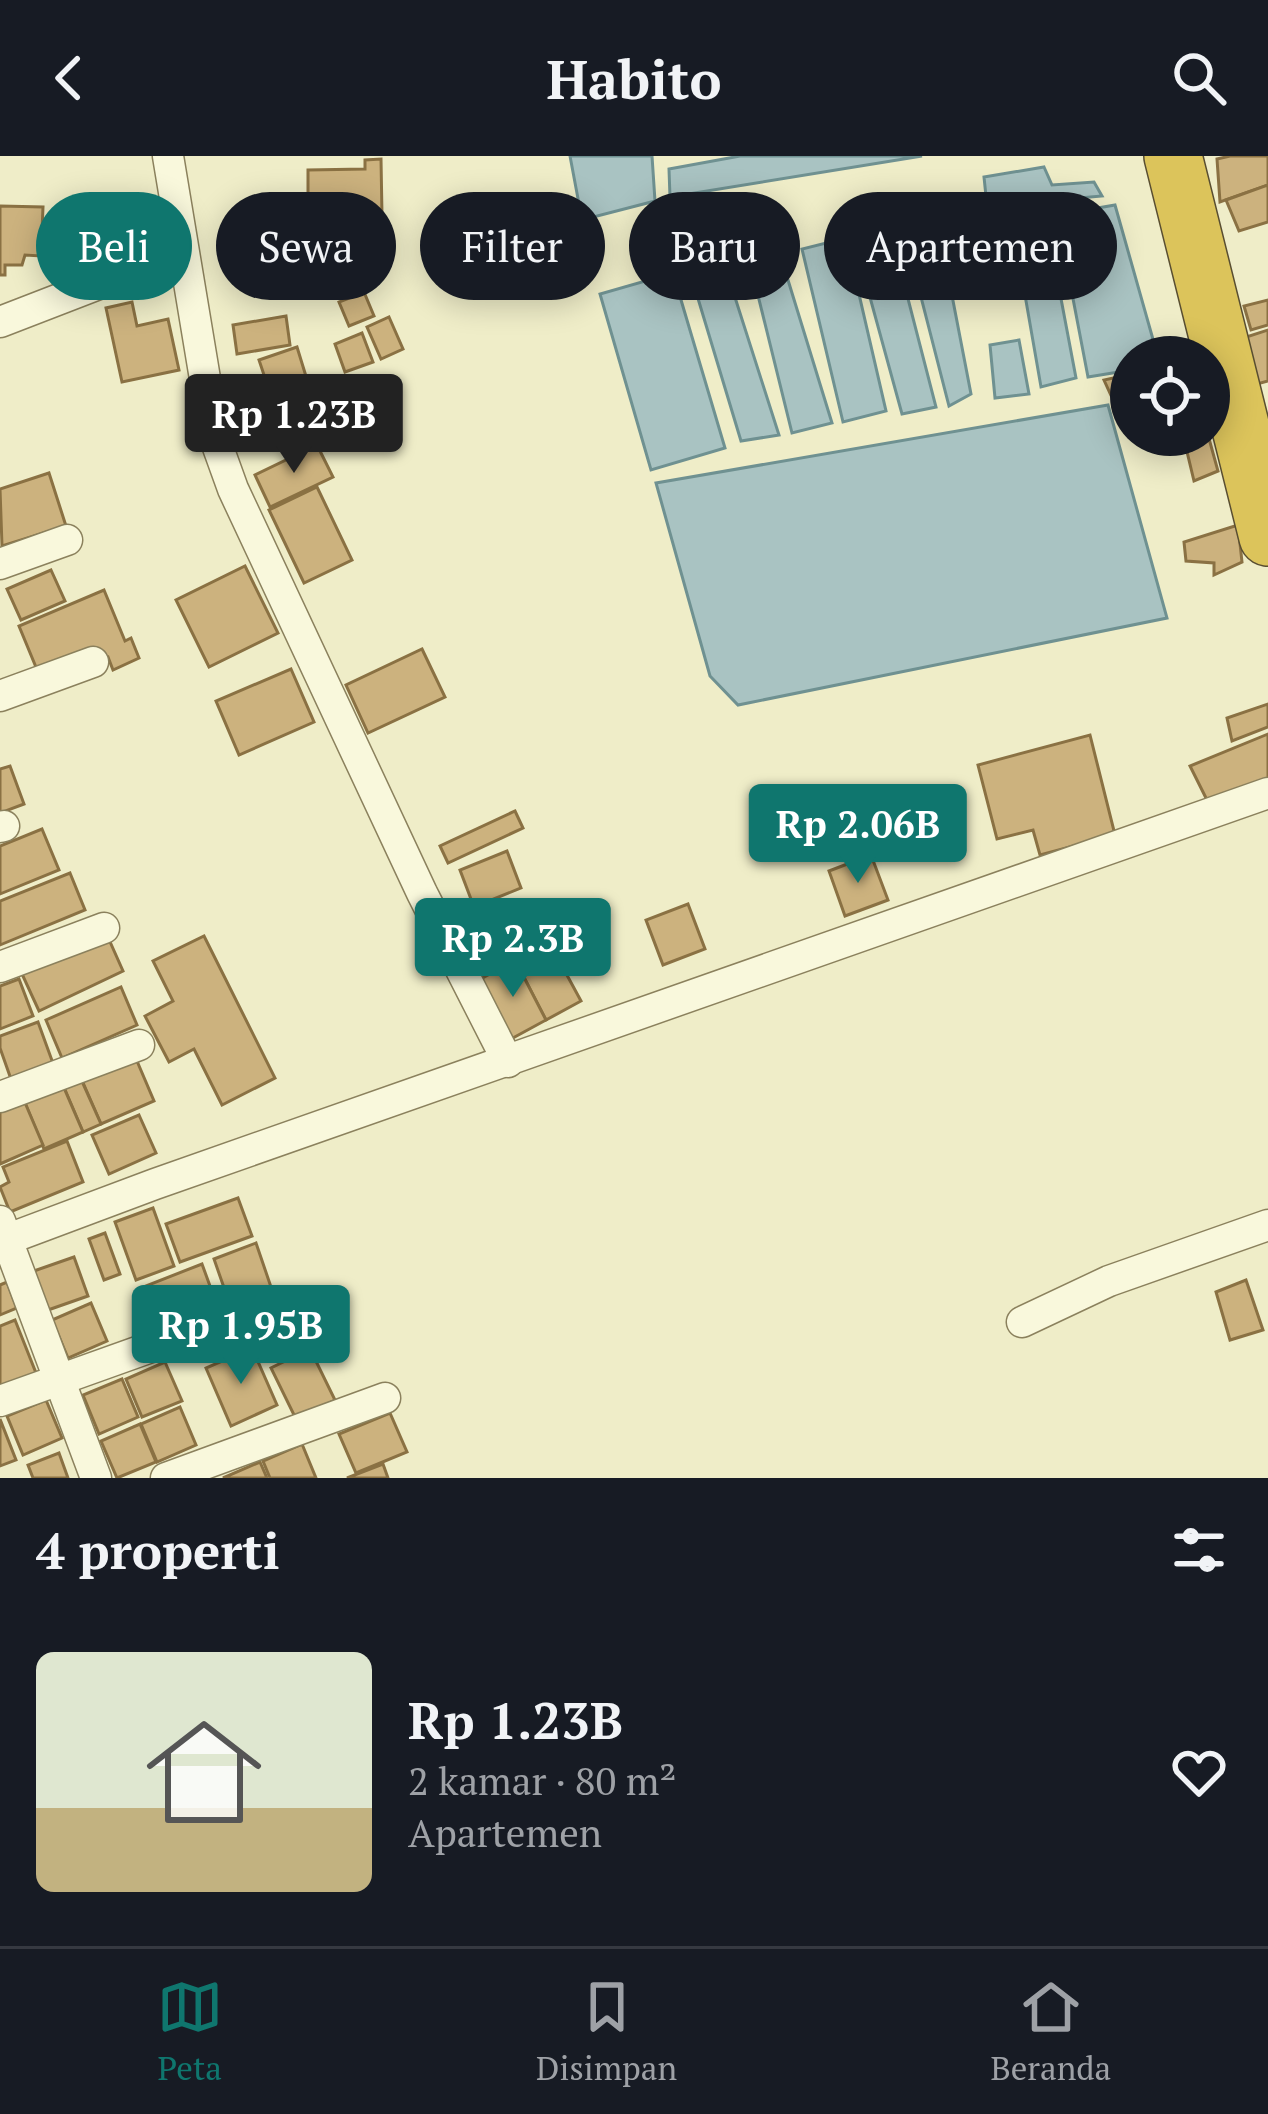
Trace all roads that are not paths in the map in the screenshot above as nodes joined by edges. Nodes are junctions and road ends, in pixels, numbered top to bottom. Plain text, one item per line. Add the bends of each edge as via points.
1 (168, 156) edge
2 (1173, 156) edge
3 (173, 192) edge
4 (57, 300) edge
5 (190, 300) edge
6 (0, 322) edge
7 (1268, 538) edge
8 (67, 540) dead end
9 (0, 564) edge
10 (93, 662) dead end
11 (0, 696) edge
12 (1268, 794) edge
13 (104, 928) dead end
14 (0, 967) edge
15 (139, 1046) dead end
16 (508, 1062) junction
17 (0, 1097) edge
18 (1268, 1225) edge
19 (2, 1234) edge
20 (266, 1306) dead end
21 (1022, 1322) dead end
22 (61, 1380) junction
23 (385, 1398) dead end
24 (0, 1401) edge
25 (96, 1478) edge
26 (166, 1478) edge

1 - 3 street
2 - 7 highway
4 - 6 street
5 - 16 street via 215,440 233,489
8 - 9 street
10 - 11 street
12 - 16 street
13 - 14 street
15 - 17 street
16 - 19 street
18 - 21 street via 1109,1281
19 - 22 street
20 - 22 street
22 - 24 street
22 - 25 street
23 - 26 street

